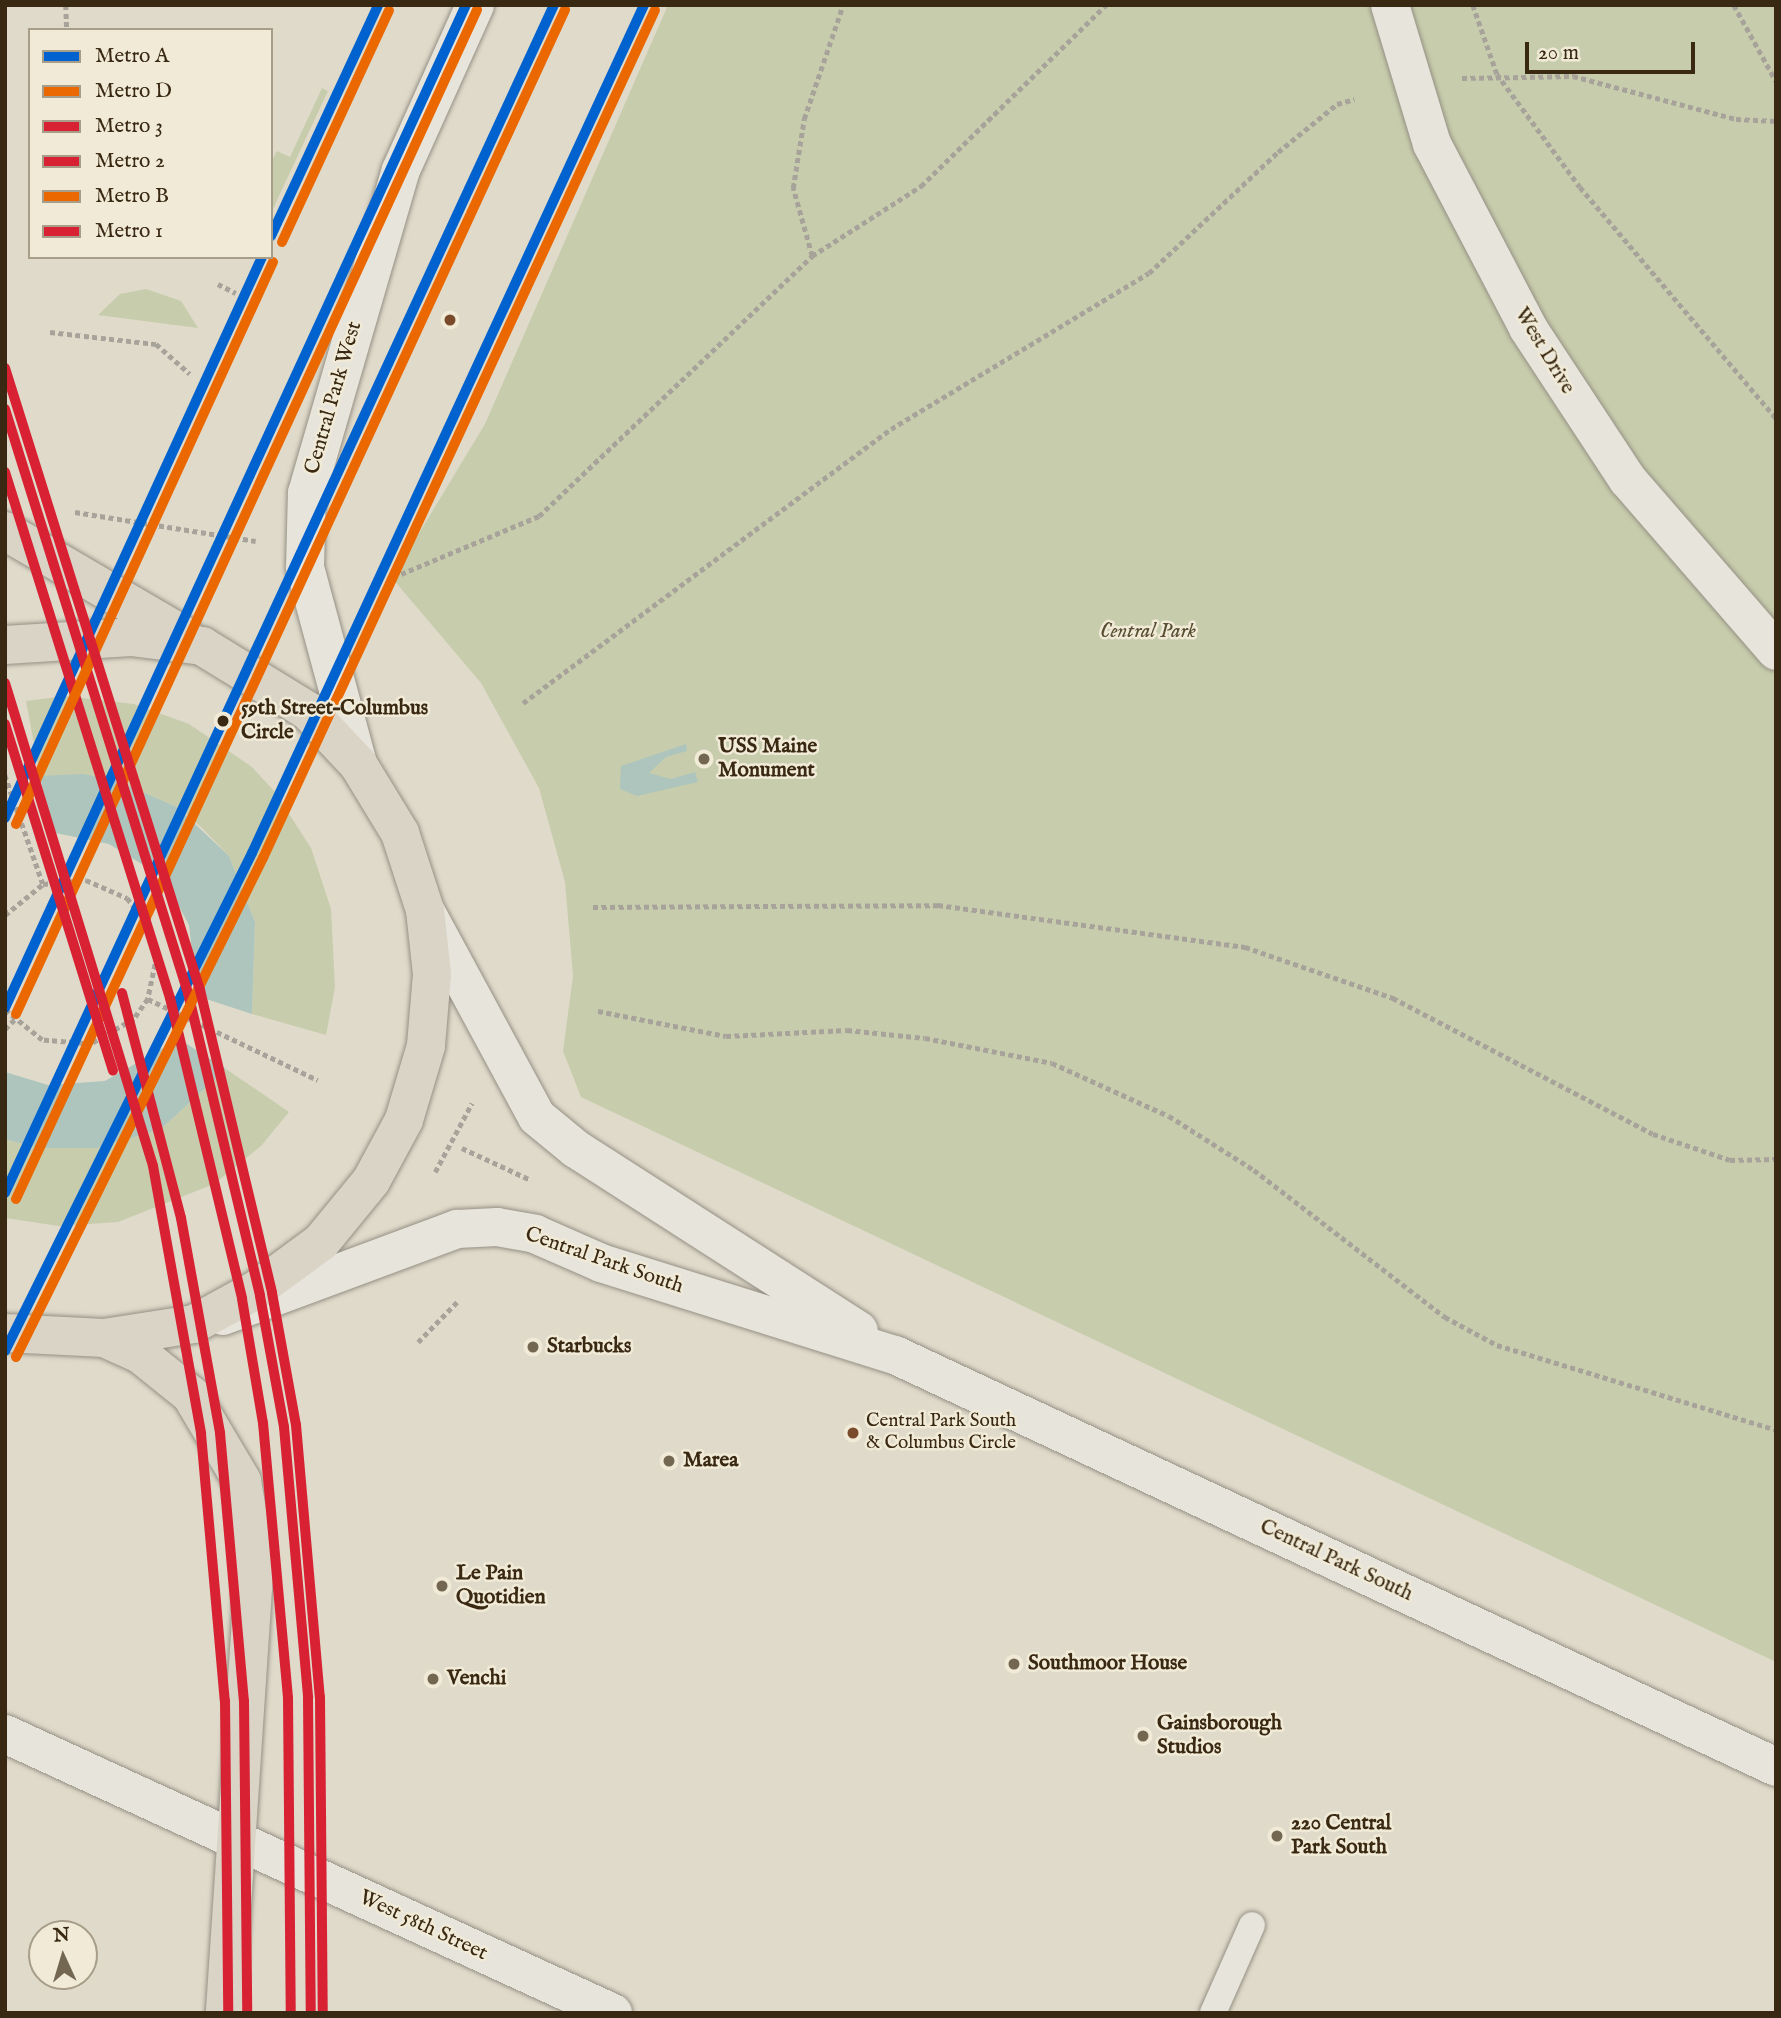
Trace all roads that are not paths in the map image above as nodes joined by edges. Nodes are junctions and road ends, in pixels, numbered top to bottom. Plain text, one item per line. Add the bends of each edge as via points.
1 (475, 5) edge
2 (1390, 5) edge
3 (5, 531) edge
4 (5, 645) edge
5 (202, 646) junction
6 (1776, 651) edge
7 (358, 764) junction
8 (425, 909) junction
9 (194, 1324) junction
10 (5, 1333) edge
11 (104, 1338) junction
12 (895, 1355) junction
13 (5, 1734) edge
14 (1776, 1767) edge
15 (235, 1841) junction
16 (1252, 1925) dead end
17 (225, 2013) edge
18 (612, 2013) edge
19 (1213, 2013) edge

1 - 7 main road, Central Park West via 401,170 307,493 302,547
2 - 6 main road, West Drive via 1432,144 1528,328 1628,480
3 - 5 main road
4 - 5 main road via 131,637
5 - 7 main road via 281,690
7 - 8 main road via 400,833
8 - 9 main road via 430,1025 416,1088 389,1154 321,1242 256,1290
8 - 12 main road, Central Park South via 537,1117 556,1134
9 - 11 main road
9 - 12 main road, Central Park South via 282,1298 457,1229 498,1227
10 - 11 main road
11 - 15 main road via 140,1354 191,1395 242,1481 255,1559
12 - 14 main road, Central Park South
13 - 15 main road, West 58th Street
15 - 17 main road
15 - 18 main road, West 58th Street
16 - 19 lane

